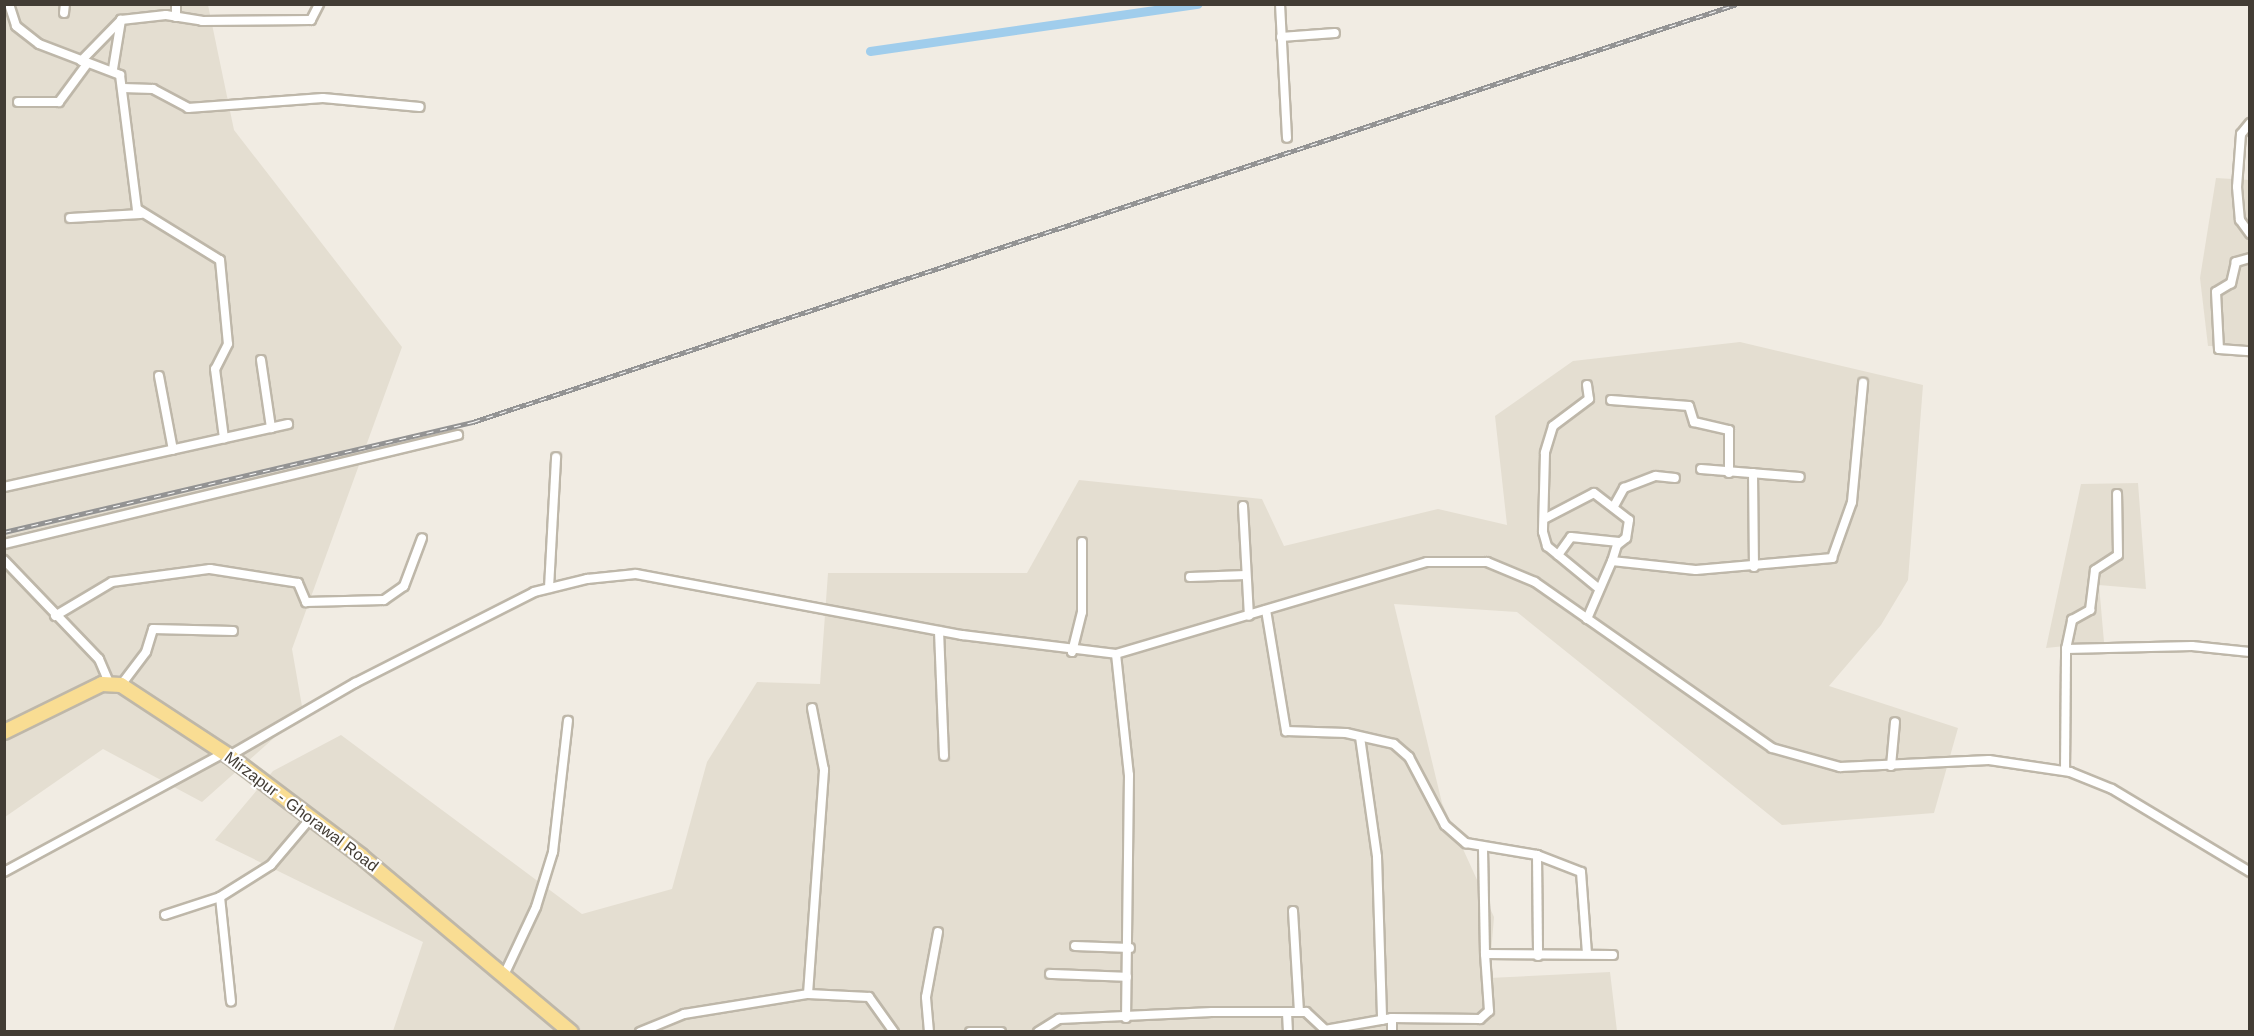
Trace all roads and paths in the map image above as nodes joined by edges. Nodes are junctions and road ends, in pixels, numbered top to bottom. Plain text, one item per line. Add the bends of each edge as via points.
1 (9, 4) edge
2 (176, 4) edge
3 (319, 4) edge
4 (1280, 4) edge
5 (8, 16) edge
6 (176, 17) junction
7 (121, 20) junction
8 (1335, 33) dead end
9 (1281, 37) junction
10 (84, 62) junction
11 (113, 69) junction
12 (123, 88) junction
13 (18, 102) dead end
14 (420, 108) dead end
15 (2250, 123) edge
16 (1287, 138) dead end
17 (2245, 138) edge
18 (141, 214) junction
19 (70, 218) dead end
20 (2250, 234) edge
21 (2250, 258) edge
22 (2250, 351) edge
23 (261, 360) dead end
24 (159, 376) dead end
25 (1863, 384) dead end
26 (1587, 385) dead end
27 (1611, 400) dead end
28 (288, 424) dead end
29 (271, 428) junction
30 (458, 435) dead end
31 (224, 438) junction
32 (173, 450) junction
33 (556, 457) dead end
34 (1701, 469) dead end
35 (1729, 473) junction
36 (1753, 474) junction
37 (1800, 477) dead end
38 (1675, 478) dead end
39 (4, 486) edge
40 (2117, 494) dead end
41 (1243, 506) dead end
42 (1614, 506) junction
43 (1544, 519) junction
44 (422, 538) dead end
45 (1082, 542) dead end
46 (1619, 542) junction
47 (4, 544) edge
48 (1558, 555) junction
49 (4, 560) edge
50 (1612, 561) junction
51 (1754, 567) junction
52 (1246, 575) junction
53 (1190, 577) dead end
54 (550, 583) junction
55 (1597, 587) junction
56 (1266, 610) junction
57 (1248, 612) junction
58 (55, 616) junction
59 (1587, 619) junction
60 (232, 631) dead end
61 (939, 631) junction
62 (1073, 648) junction
63 (2066, 649) junction
64 (2250, 652) edge
65 (1116, 654) junction
66 (115, 684) junction
67 (812, 708) dead end
68 (568, 721) dead end
69 (1894, 722) dead end
70 (4, 732) edge
71 (1360, 737) junction
72 (226, 755) junction
73 (944, 756) dead end
74 (1891, 766) junction
75 (2066, 767) junction
76 (310, 819) junction
77 (1483, 849) junction
78 (1537, 855) junction
79 (4, 872) edge
80 (2250, 872) edge
81 (220, 897) junction
82 (1293, 911) dead end
83 (165, 915) dead end
84 (938, 932) dead end
85 (1075, 946) dead end
86 (1130, 948) junction
87 (1485, 954) junction
88 (1587, 954) junction
89 (1613, 955) dead end
90 (1538, 956) junction
91 (505, 974) junction
92 (1050, 974) dead end
93 (1127, 977) junction
94 (808, 994) junction
95 (231, 1001) dead end
96 (1299, 1012) junction
97 (1287, 1013) junction
98 (1126, 1018) junction
99 (1392, 1018) junction
100 (1382, 1020) junction
101 (978, 1031) edge
102 (571, 1032) edge
103 (640, 1032) edge
104 (894, 1032) edge
105 (929, 1032) edge
106 (969, 1032) edge
107 (1002, 1032) edge
108 (1038, 1032) edge
109 (1288, 1032) edge
110 (1392, 1032) edge

1 - 5 street
2 - 6 street
3 - 6 street via 311,20
4 - 9 street
5 - 10 street via 39,44
6 - 7 street
7 - 10 street
7 - 11 street
8 - 9 street
9 - 16 street
10 - 11 street
10 - 13 street via 59,102
11 - 12 street
12 - 14 street via 153,89 188,108 315,98
12 - 18 street via 131,190
15 - 17 street
17 - 20 street via 2239,212
18 - 19 street
18 - 31 street via 220,260 228,344 215,369
21 - 22 street via 2236,262 2231,283 2216,292 2219,349
23 - 29 street
24 - 32 street
25 - 51 street via 1852,502 1832,558
26 - 43 street via 1589,399 1553,426 1545,453
27 - 35 street via 1689,406 1694,422 1729,430
28 - 29 street
29 - 31 street
30 - 47 street via 247,490
31 - 32 street
32 - 39 street
33 - 54 street
34 - 35 street
35 - 36 street
36 - 37 street
36 - 51 street
38 - 42 street via 1656,477 1624,488
40 - 63 street via 2118,555 2095,570 2090,610 2072,620
41 - 52 street
42 - 43 street via 1587,492
42 - 46 street via 1629,520 1626,538
43 - 48 street via 1544,541
44 - 58 street via 404,586 384,600 306,602 298,583 210,569 112,582
45 - 62 street via 1082,612
46 - 48 street via 1571,537
46 - 50 street
48 - 55 street
49 - 58 street
50 - 51 street via 1683,570
50 - 55 street
52 - 53 street
52 - 57 street
54 - 61 street via 636,574
54 - 72 street via 355,683
55 - 59 street
56 - 57 street
56 - 59 street via 1427,562 1452,560 1487,562 1535,582
56 - 71 street via 1286,731
57 - 65 street
58 - 66 street via 99,659
59 - 74 street via 1772,748 1840,767
60 - 66 street via 153,629 146,652
61 - 62 street
61 - 73 street
62 - 65 street
63 - 64 street via 2192,646
63 - 75 street
65 - 86 street via 1127,728
66 - 70 main road
66 - 72 main road, Mirzapur - Ghorawal Road
67 - 94 street via 824,770
68 - 91 street via 553,852 536,907
69 - 74 street
71 - 77 street via 1402,750 1445,825
71 - 100 street via 1377,857
72 - 76 main road, Mirzapur - Ghorawal Road
72 - 79 street
74 - 75 street via 1989,760
75 - 80 street via 2112,789
76 - 81 street via 284,856
76 - 91 main road, Mirzapur - Ghorawal Road
77 - 78 street
77 - 87 street
78 - 88 street via 1583,875
78 - 90 street
81 - 83 street
81 - 95 street
82 - 96 street
84 - 105 street via 926,998
85 - 86 street
86 - 93 street
87 - 90 street
87 - 99 street via 1489,1011 1485,1018
88 - 89 street
88 - 90 street
91 - 102 main road, Mirzapur - Ghorawal Road
92 - 93 street
93 - 98 street
94 - 103 street via 684,1014
94 - 104 street via 869,997
96 - 97 street
96 - 100 street via 1310,1013 1321,1030
97 - 98 street
97 - 109 street
98 - 108 street via 1059,1019
99 - 100 street
99 - 110 street
101 - 106 street
101 - 107 street

